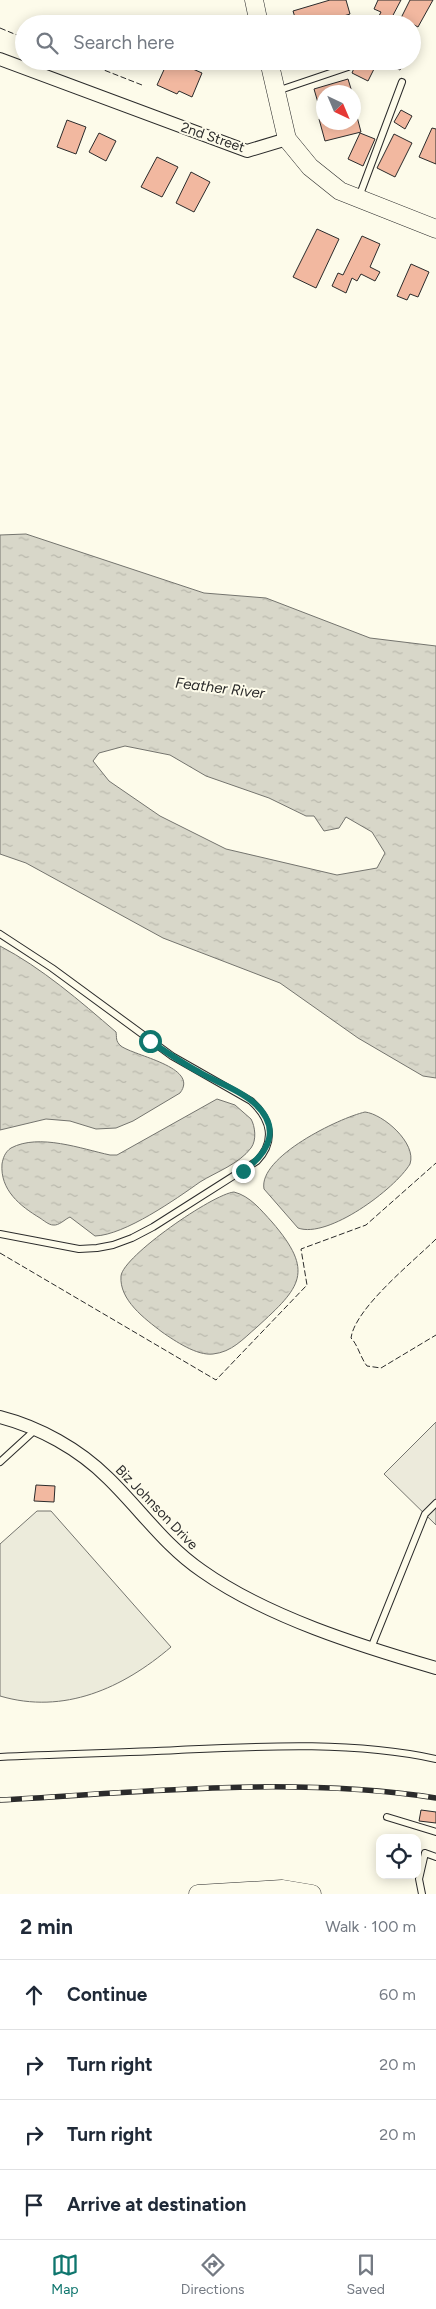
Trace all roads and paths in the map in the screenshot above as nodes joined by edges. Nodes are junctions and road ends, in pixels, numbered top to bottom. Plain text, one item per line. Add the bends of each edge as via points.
1 (254, 0) edge
2 (258, 15) edge
3 (0, 59) edge
4 (15, 65) edge
5 (30, 70) edge
6 (271, 70) edge
7 (339, 70) edge
8 (402, 82) dead end
9 (276, 91) junction
10 (287, 139) junction
11 (359, 198) junction
12 (436, 229) edge
13 (0, 934) edge
14 (0, 1234) edge
15 (0, 1416) edge
16 (35, 1430) junction
17 (0, 1462) edge
18 (436, 1502) edge
19 (371, 1648) junction
20 (436, 1668) edge
21 (0, 1756) edge
22 (436, 1759) edge
23 (387, 1817) dead end
24 (436, 1832) edge
25 (436, 1857) edge
26 (198, 1894) edge
27 (312, 1894) edge
28 (422, 1894) edge

1 - 2 main road
3 - 4 street, 2nd Street
5 - 10 street, 2nd Street via 247,151
6 - 9 main road
7 - 9 lane
8 - 11 lane
9 - 10 main road
10 - 11 main road via 310,167 340,191
11 - 12 main road
13 - 14 lane via 172,1056 252,1100 268,1121 270,1132 264,1154 257,1162 132,1238 97,1248 79,1249
15 - 16 street, Biz Johnson Drive
16 - 17 lane
16 - 19 street, Biz Johnson Drive via 91,1463 167,1541 224,1586 271,1609
18 - 19 lane via 425,1514
19 - 20 street, Biz Johnson Drive
21 - 22 lane via 304,1747 392,1752
23 - 24 lane
25 - 28 lane via 425,1854 419,1879
26 - 27 main road via 282,1888

